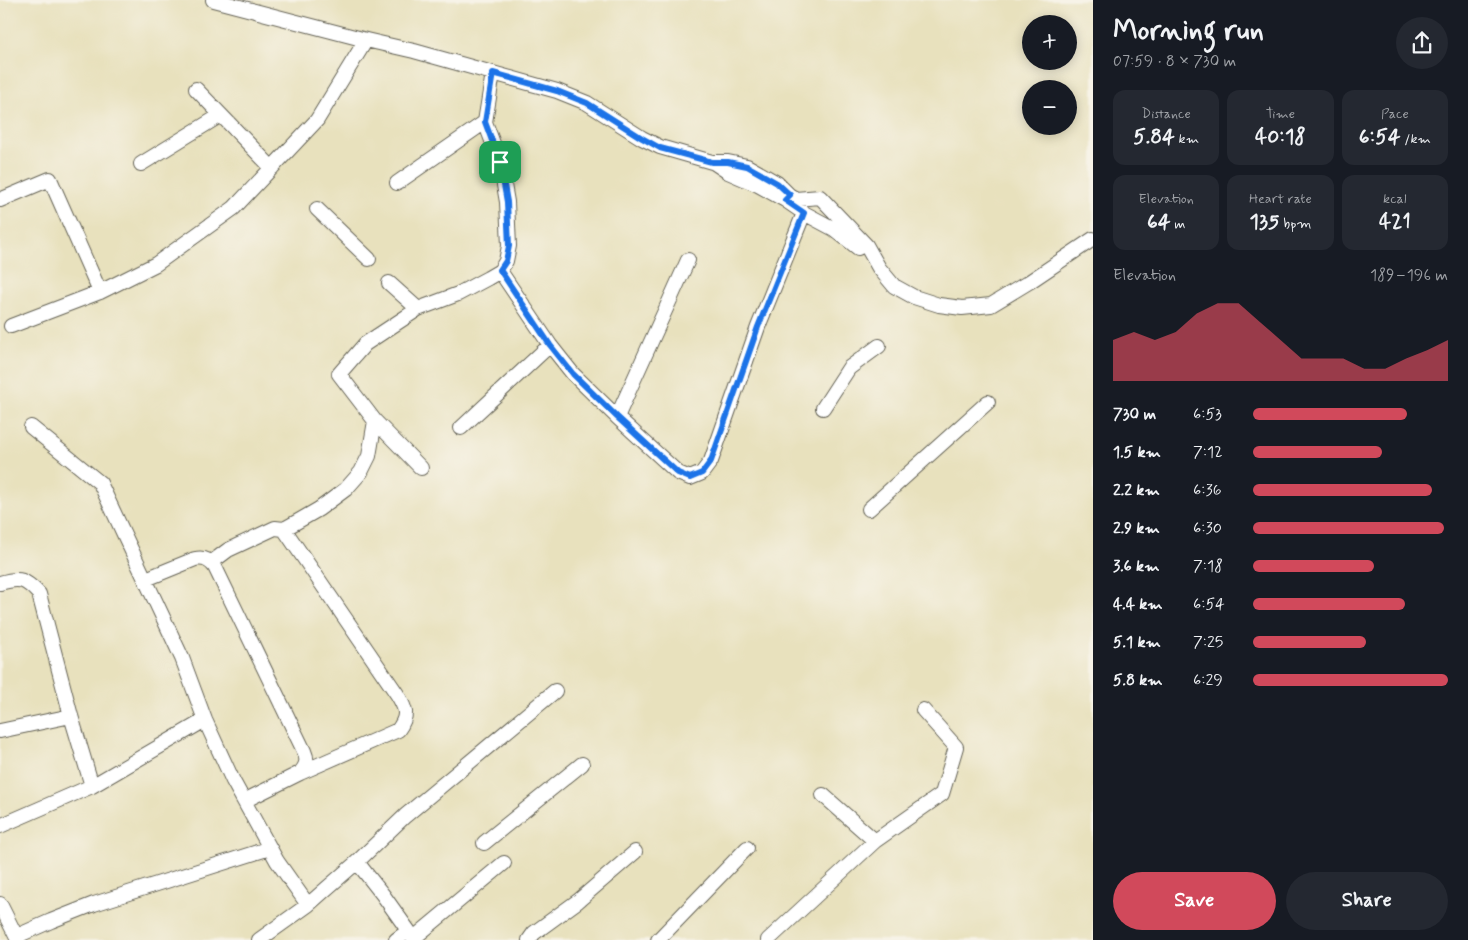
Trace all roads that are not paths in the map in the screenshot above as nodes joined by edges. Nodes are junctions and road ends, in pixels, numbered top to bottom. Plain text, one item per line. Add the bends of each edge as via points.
1 (213, 0) edge
2 (366, 40) junction
3 (493, 73) junction
4 (196, 89) dead end
5 (221, 115) junction
6 (485, 122) junction
7 (142, 164) dead end
8 (272, 168) junction
9 (397, 183) dead end
10 (787, 198) junction
11 (0, 200) edge
12 (317, 209) dead end
13 (804, 213) junction
14 (1093, 239) edge
15 (858, 248) dead end
16 (369, 259) dead end
17 (688, 260) dead end
18 (500, 270) junction
19 (389, 283) dead end
20 (100, 292) junction
21 (418, 309) junction
22 (11, 326) dead end
23 (550, 345) junction
24 (879, 346) dead end
25 (988, 402) dead end
26 (823, 408) dead end
27 (617, 417) junction
28 (375, 421) junction
29 (31, 427) dead end
30 (461, 428) dead end
31 (421, 468) dead end
32 (869, 509) dead end
33 (284, 528) junction
34 (212, 562) junction
35 (146, 579) junction
36 (0, 583) edge
37 (555, 691) dead end
38 (923, 710) dead end
39 (71, 716) junction
40 (206, 720) junction
41 (0, 731) edge
42 (582, 764) dead end
43 (300, 773) junction
44 (92, 786) junction
45 (823, 795) dead end
46 (244, 801) junction
47 (0, 826) edge
48 (875, 841) junction
49 (484, 843) dead end
50 (270, 848) junction
51 (747, 848) dead end
52 (635, 852) dead end
53 (357, 862) junction
54 (504, 863) dead end
55 (0, 904) edge
56 (308, 905) junction
57 (412, 936) edge
58 (18, 938) edge
59 (259, 940) edge
60 (396, 940) edge
61 (529, 940) edge
62 (658, 940) edge
63 (768, 940) edge

1 - 2 street
2 - 3 street
2 - 8 street via 317,120
3 - 6 street
3 - 10 street via 587,103 660,148 712,162
4 - 5 street
5 - 7 street
5 - 8 street
6 - 9 street
6 - 18 street via 500,162 507,202 509,246
8 - 20 street via 234,208 156,264
10 - 13 street
10 - 14 street via 820,197 866,245 894,286 939,305 962,308 991,305
11 - 20 street via 50,179
12 - 16 street
13 - 15 street via 834,229
13 - 27 street via 758,327 711,461 702,473 690,478 678,473
17 - 27 street
18 - 21 street via 458,294
18 - 23 street
19 - 21 street
20 - 22 street
21 - 28 street via 365,344 339,374
23 - 27 street via 573,374
23 - 30 street
24 - 26 street via 849,368
25 - 32 street
28 - 31 street
28 - 33 street via 368,456 361,472 346,489 319,509
29 - 35 street via 100,483
33 - 34 street via 275,528 228,550
33 - 43 street via 397,694 406,713 398,730
34 - 35 street via 204,558 195,559
34 - 43 street via 304,751 306,764
35 - 40 street
36 - 39 street via 14,579 28,582 39,594
37 - 53 street via 405,816
38 - 48 street via 956,747 942,794
39 - 41 street
39 - 44 street
40 - 44 street
40 - 46 street
42 - 49 street
43 - 46 street
44 - 47 street
45 - 48 street
46 - 50 street
48 - 63 street
50 - 56 street
50 - 58 street via 94,904 51,920
51 - 62 street
52 - 61 street
53 - 56 street
53 - 57 street
54 - 57 street
55 - 58 street
56 - 59 street
57 - 60 street

